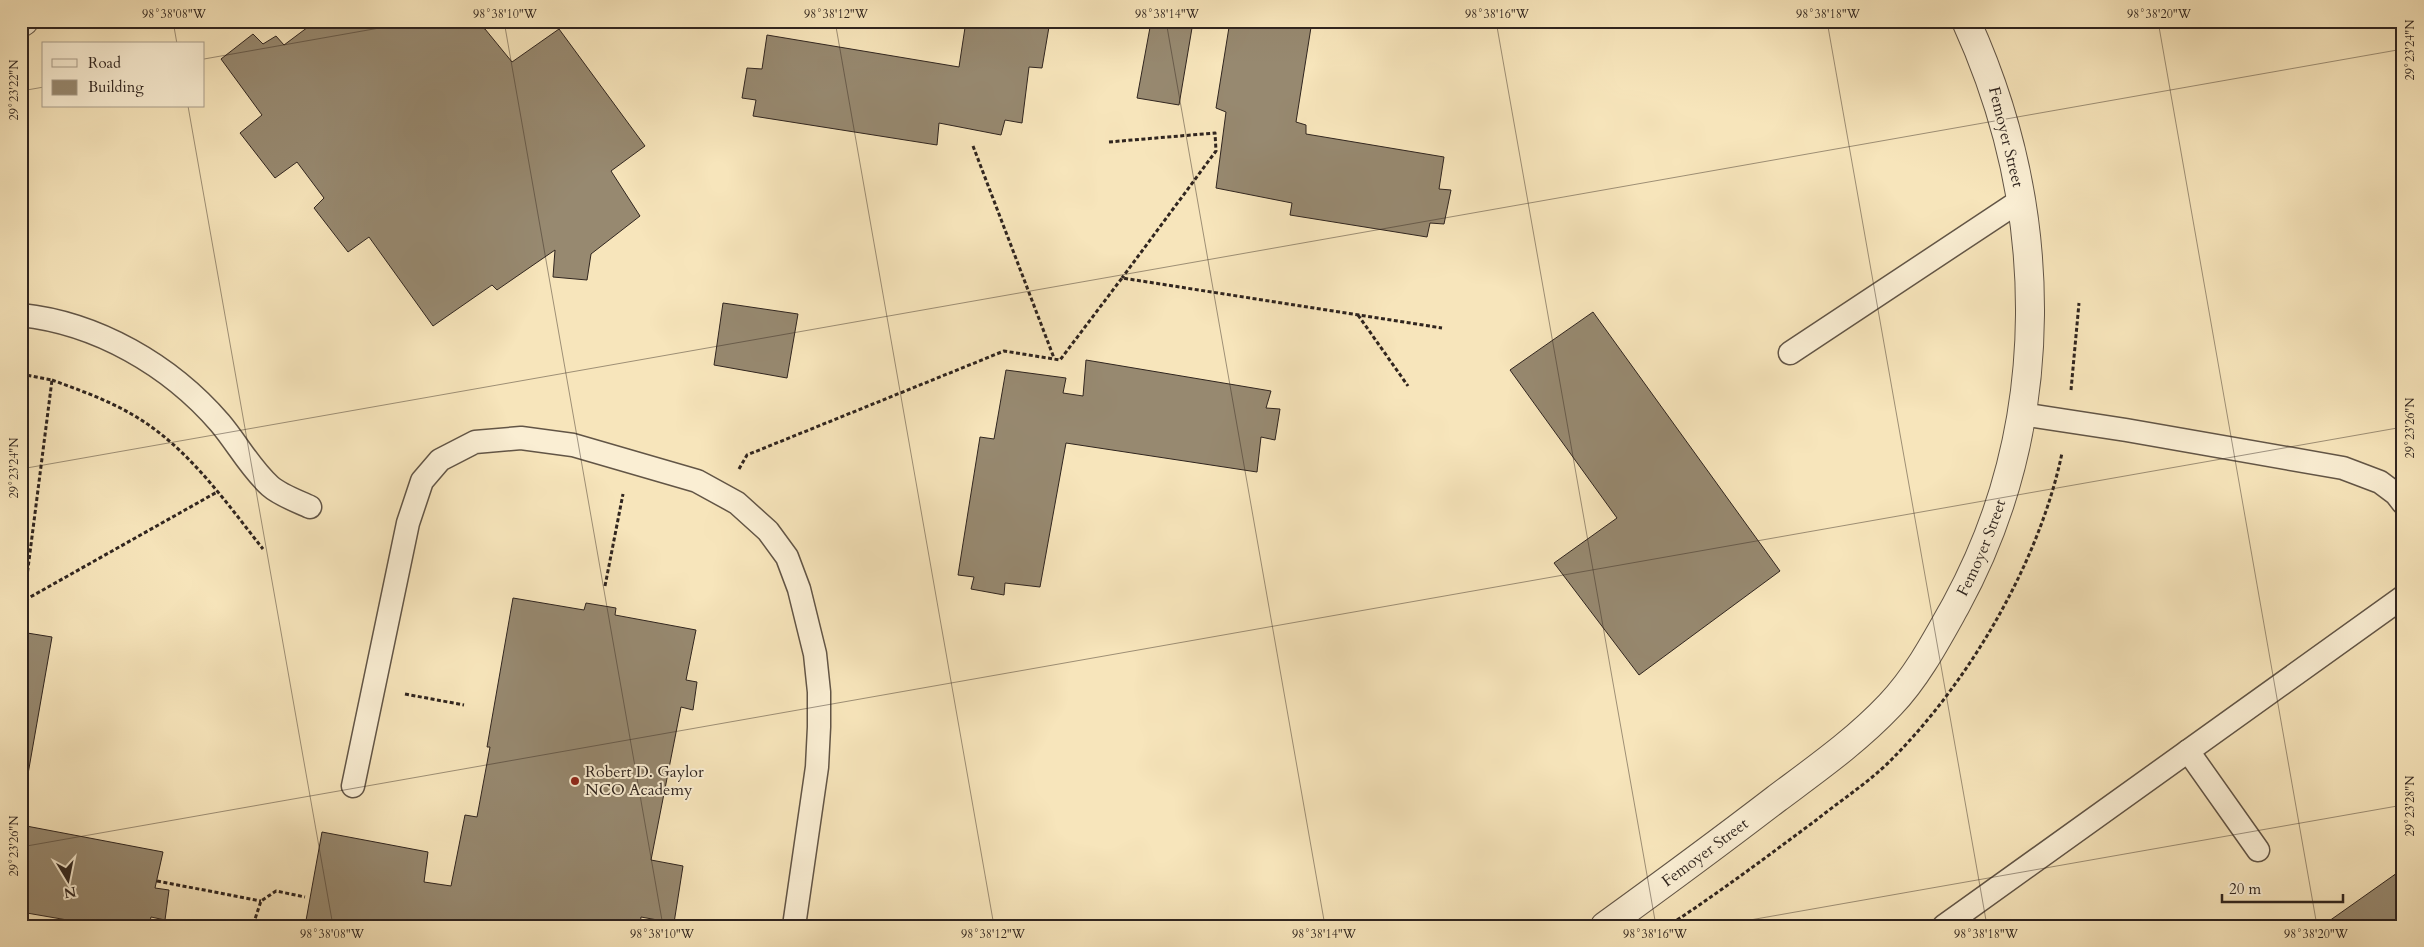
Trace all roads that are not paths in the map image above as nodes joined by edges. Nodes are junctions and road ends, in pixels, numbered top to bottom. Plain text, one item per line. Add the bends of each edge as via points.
1 (1966, 21) edge
2 (2021, 200) junction
3 (21, 315) edge
4 (1790, 353) dead end
5 (2022, 414) junction
6 (2403, 503) edge
7 (310, 507) dead end
8 (2403, 597) edge
9 (2188, 751) junction
10 (353, 786) dead end
11 (2258, 850) dead end
12 (794, 926) edge
13 (1605, 926) edge
14 (1944, 926) edge

1 - 2 street, Femoyer Street via 1999,103
2 - 4 lane
2 - 5 street, Femoyer Street via 2030,274 2031,324
3 - 7 lane via 48,318 92,331 184,385 221,424 270,486
5 - 6 lane via 2344,468 2380,482
5 - 13 street, Femoyer Street via 2013,458 1984,547 1938,636 1892,703 1834,755
8 - 9 lane
9 - 11 lane
9 - 14 lane
10 - 12 lane via 408,523 422,482 440,460 475,442 521,438 573,445 697,481 737,504 768,530 787,557 799,589 815,654 819,692 818,751

